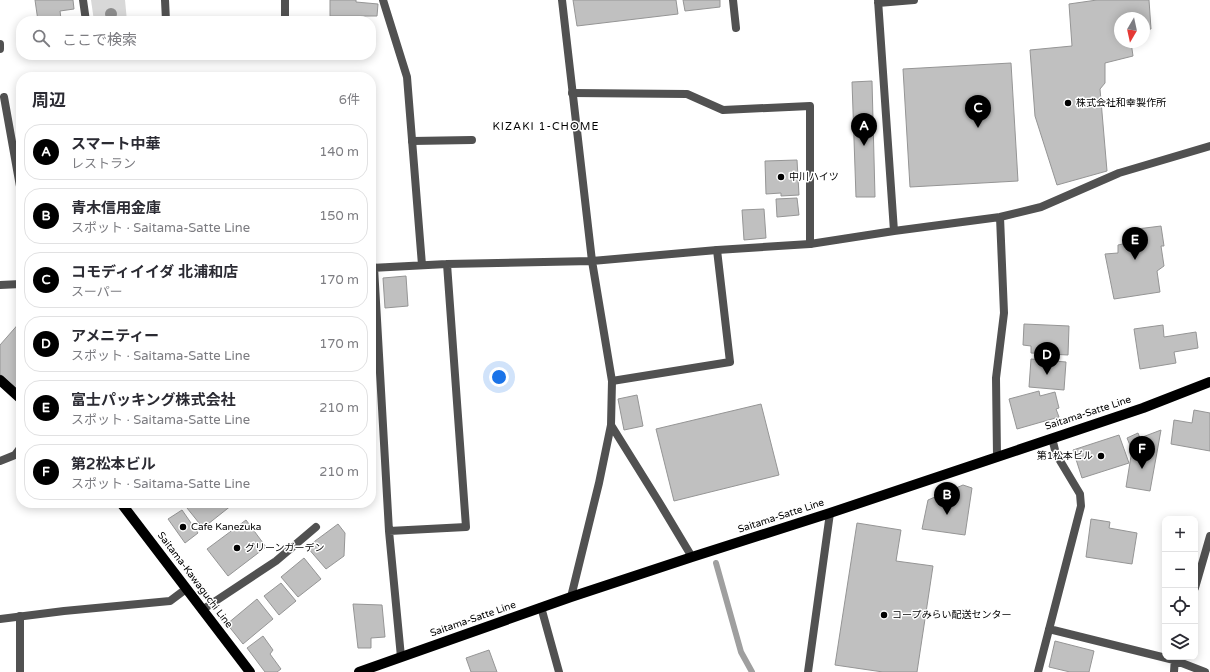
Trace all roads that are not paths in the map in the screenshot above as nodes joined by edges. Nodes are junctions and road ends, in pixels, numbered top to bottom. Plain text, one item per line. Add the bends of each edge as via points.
1 (82, 0) edge
2 (165, 0) edge
3 (285, 0) edge
4 (384, 0) edge
5 (562, 0) edge
6 (733, 0) edge
7 (914, 0) edge
8 (878, 1) edge
9 (85, 16) edge
10 (166, 16) edge
11 (285, 16) edge
12 (736, 28) dead end
13 (0, 44) edge
14 (0, 49) edge
15 (572, 93) junction
16 (4, 97) dead end
17 (472, 140) dead end
18 (412, 141) junction
19 (1210, 146) edge
20 (16, 164) edge
21 (1000, 217) junction
22 (894, 231) junction
23 (810, 244) junction
24 (717, 250) junction
25 (592, 261) junction
26 (447, 264) junction
27 (422, 265) junction
28 (376, 267) edge
29 (16, 284) edge
30 (0, 285) edge
31 (376, 316) edge
32 (0, 380) edge
33 (612, 382) junction
34 (1210, 382) edge
35 (16, 394) edge
36 (610, 425) junction
37 (1052, 438) junction
38 (16, 454) edge
39 (997, 456) junction
40 (0, 461) edge
41 (125, 508) edge
42 (830, 513) junction
43 (316, 527) dead end
44 (389, 531) junction
45 (1210, 536) edge
46 (692, 557) junction
47 (1198, 578) edge
48 (186, 589) junction
49 (571, 597) junction
50 (541, 608) junction
51 (202, 610) junction
52 (20, 616) junction
53 (0, 619) edge
54 (1049, 629) junction
55 (1162, 656) edge
56 (400, 657) junction
57 (1175, 660) edge
58 (1177, 660) edge
59 (20, 672) edge
60 (250, 672) edge
61 (359, 672) edge
62 (560, 672) edge
63 (808, 672) edge
64 (1038, 672) edge
65 (1174, 672) edge
66 (1205, 672) edge

1 - 9 street
2 - 10 street
3 - 11 street
4 - 18 street via 407,77
5 - 15 street
6 - 12 street
7 - 8 street
8 - 22 street
13 - 14 street
15 - 23 street via 687,94 722,110 810,106
15 - 25 street
16 - 20 street
17 - 18 street
18 - 27 street
19 - 21 street via 1120,173 1041,207
21 - 22 street
21 - 39 street via 1004,313 996,378
22 - 23 street
23 - 24 street
24 - 25 street
24 - 33 street via 730,362
25 - 26 street
25 - 33 street
26 - 27 street
26 - 44 street via 466,527
27 - 28 street
29 - 30 street
31 - 44 street
32 - 35 main road
33 - 36 street
34 - 37 main road, Saitama-Satte Line via 1143,408
36 - 46 street
36 - 49 street
37 - 39 main road, Saitama-Satte Line
37 - 54 street via 1056,454 1080,494 1081,506
38 - 40 street
39 - 42 main road, Saitama-Satte Line
41 - 48 main road, Saitama-Kawaguchi Line
42 - 46 main road, Saitama-Satte Line
42 - 63 street
43 - 51 street via 276,561
44 - 56 street
45 - 47 street
46 - 49 main road, Saitama-Satte Line
48 - 51 main road, Saitama-Kawaguchi Line
48 - 52 street via 170,601
49 - 50 main road, Saitama-Satte Line
50 - 56 main road, Saitama-Satte Line
50 - 62 street
51 - 60 main road, Saitama-Kawaguchi Line
52 - 53 street
52 - 59 street
54 - 55 street
54 - 64 street
56 - 61 main road, Saitama-Satte Line
57 - 65 street
58 - 66 street

